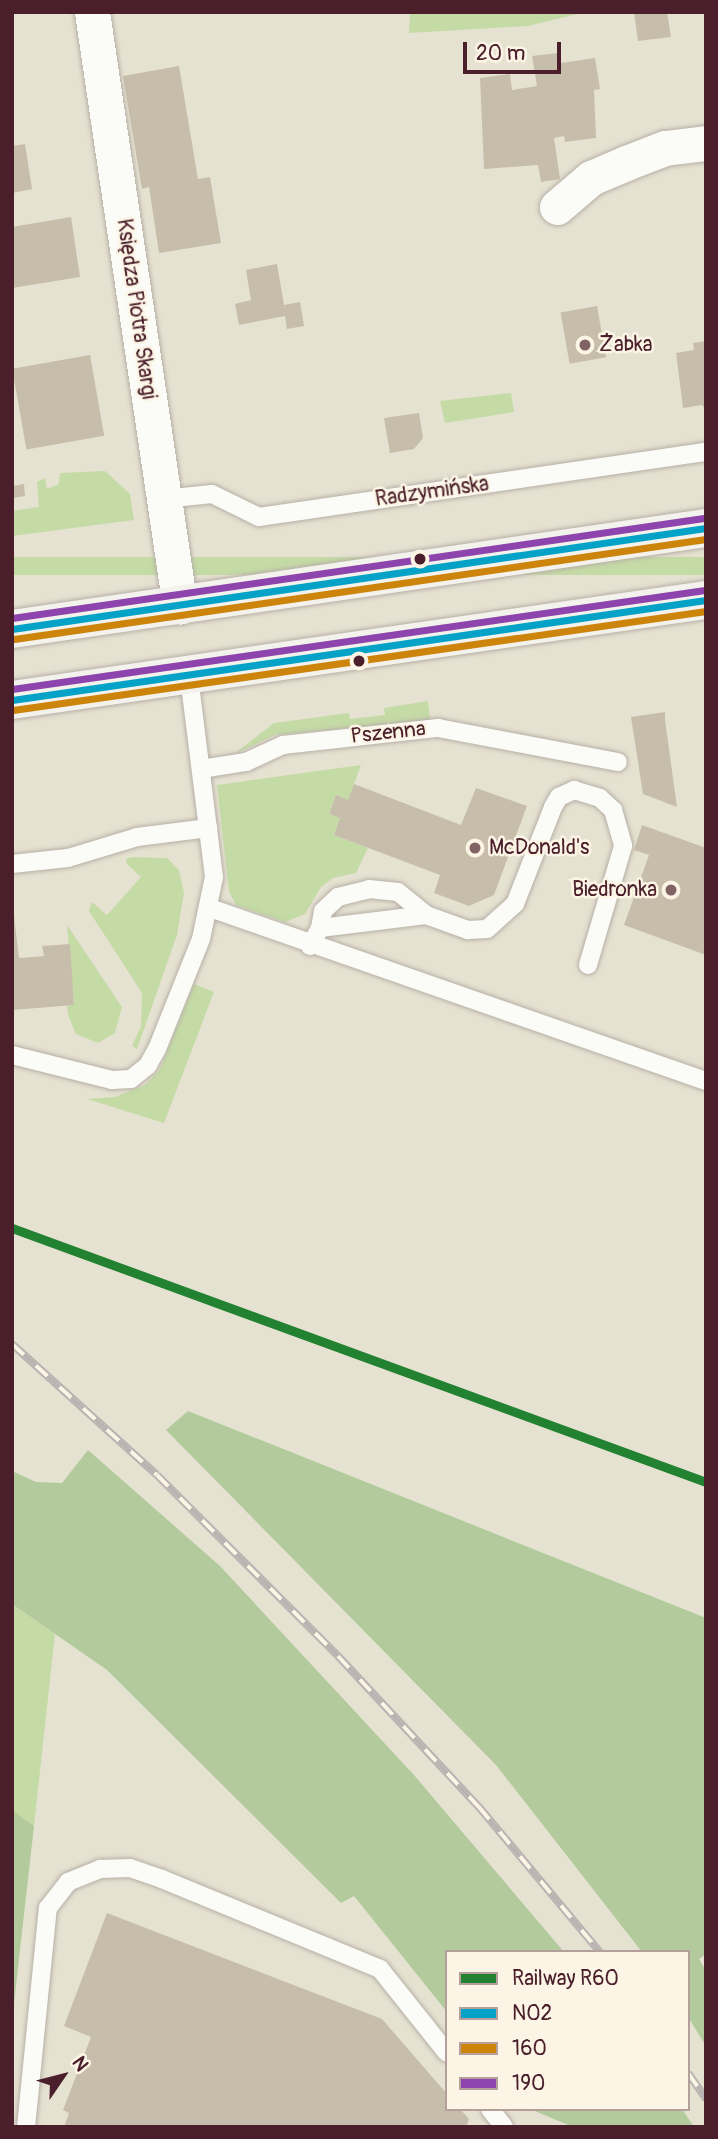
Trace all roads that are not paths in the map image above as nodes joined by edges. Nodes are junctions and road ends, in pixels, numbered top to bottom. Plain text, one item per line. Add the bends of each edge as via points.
1 (92, 12) edge
2 (706, 143) edge
3 (557, 207) dead end
4 (706, 452) edge
5 (164, 499) junction
6 (706, 528) edge
7 (706, 600) edge
8 (180, 607) junction
9 (12, 629) edge
10 (189, 675) junction
11 (12, 700) edge
12 (618, 762) dead end
13 (201, 769) junction
14 (208, 828) junction
15 (12, 864) edge
16 (210, 908) junction
17 (426, 915) junction
18 (320, 928) junction
19 (310, 946) junction
20 (588, 965) dead end
21 (12, 1055) edge
22 (706, 1081) edge
23 (445, 2050) edge
24 (492, 2111) edge
25 (26, 2127) edge
26 (504, 2127) edge

1 - 5 street, Księdza Piotra Skargi
2 - 3 street via 665,148 591,178
4 - 5 lane, Radzymińska via 259,517 212,494
5 - 8 street, Księdza Piotra Skargi
6 - 8 main road
7 - 10 main road
8 - 9 main road
10 - 11 main road
10 - 13 lane
12 - 13 lane, Pszenna via 438,728 283,745 246,762
13 - 14 lane
14 - 15 lane via 137,837 68,858
14 - 16 lane via 214,877
16 - 19 lane
16 - 21 lane via 157,1049 148,1065 131,1079 90,1077
17 - 18 lane
17 - 18 lane via 397,892 354,891 338,897 323,911
17 - 20 lane via 468,930 487,929 501,921 515,904 559,797 574,790 585,792 613,810 623,845
18 - 19 lane
19 - 22 lane
23 - 25 lane via 380,1969 162,1879 131,1868 100,1869 68,1882 48,1908
24 - 26 lane

